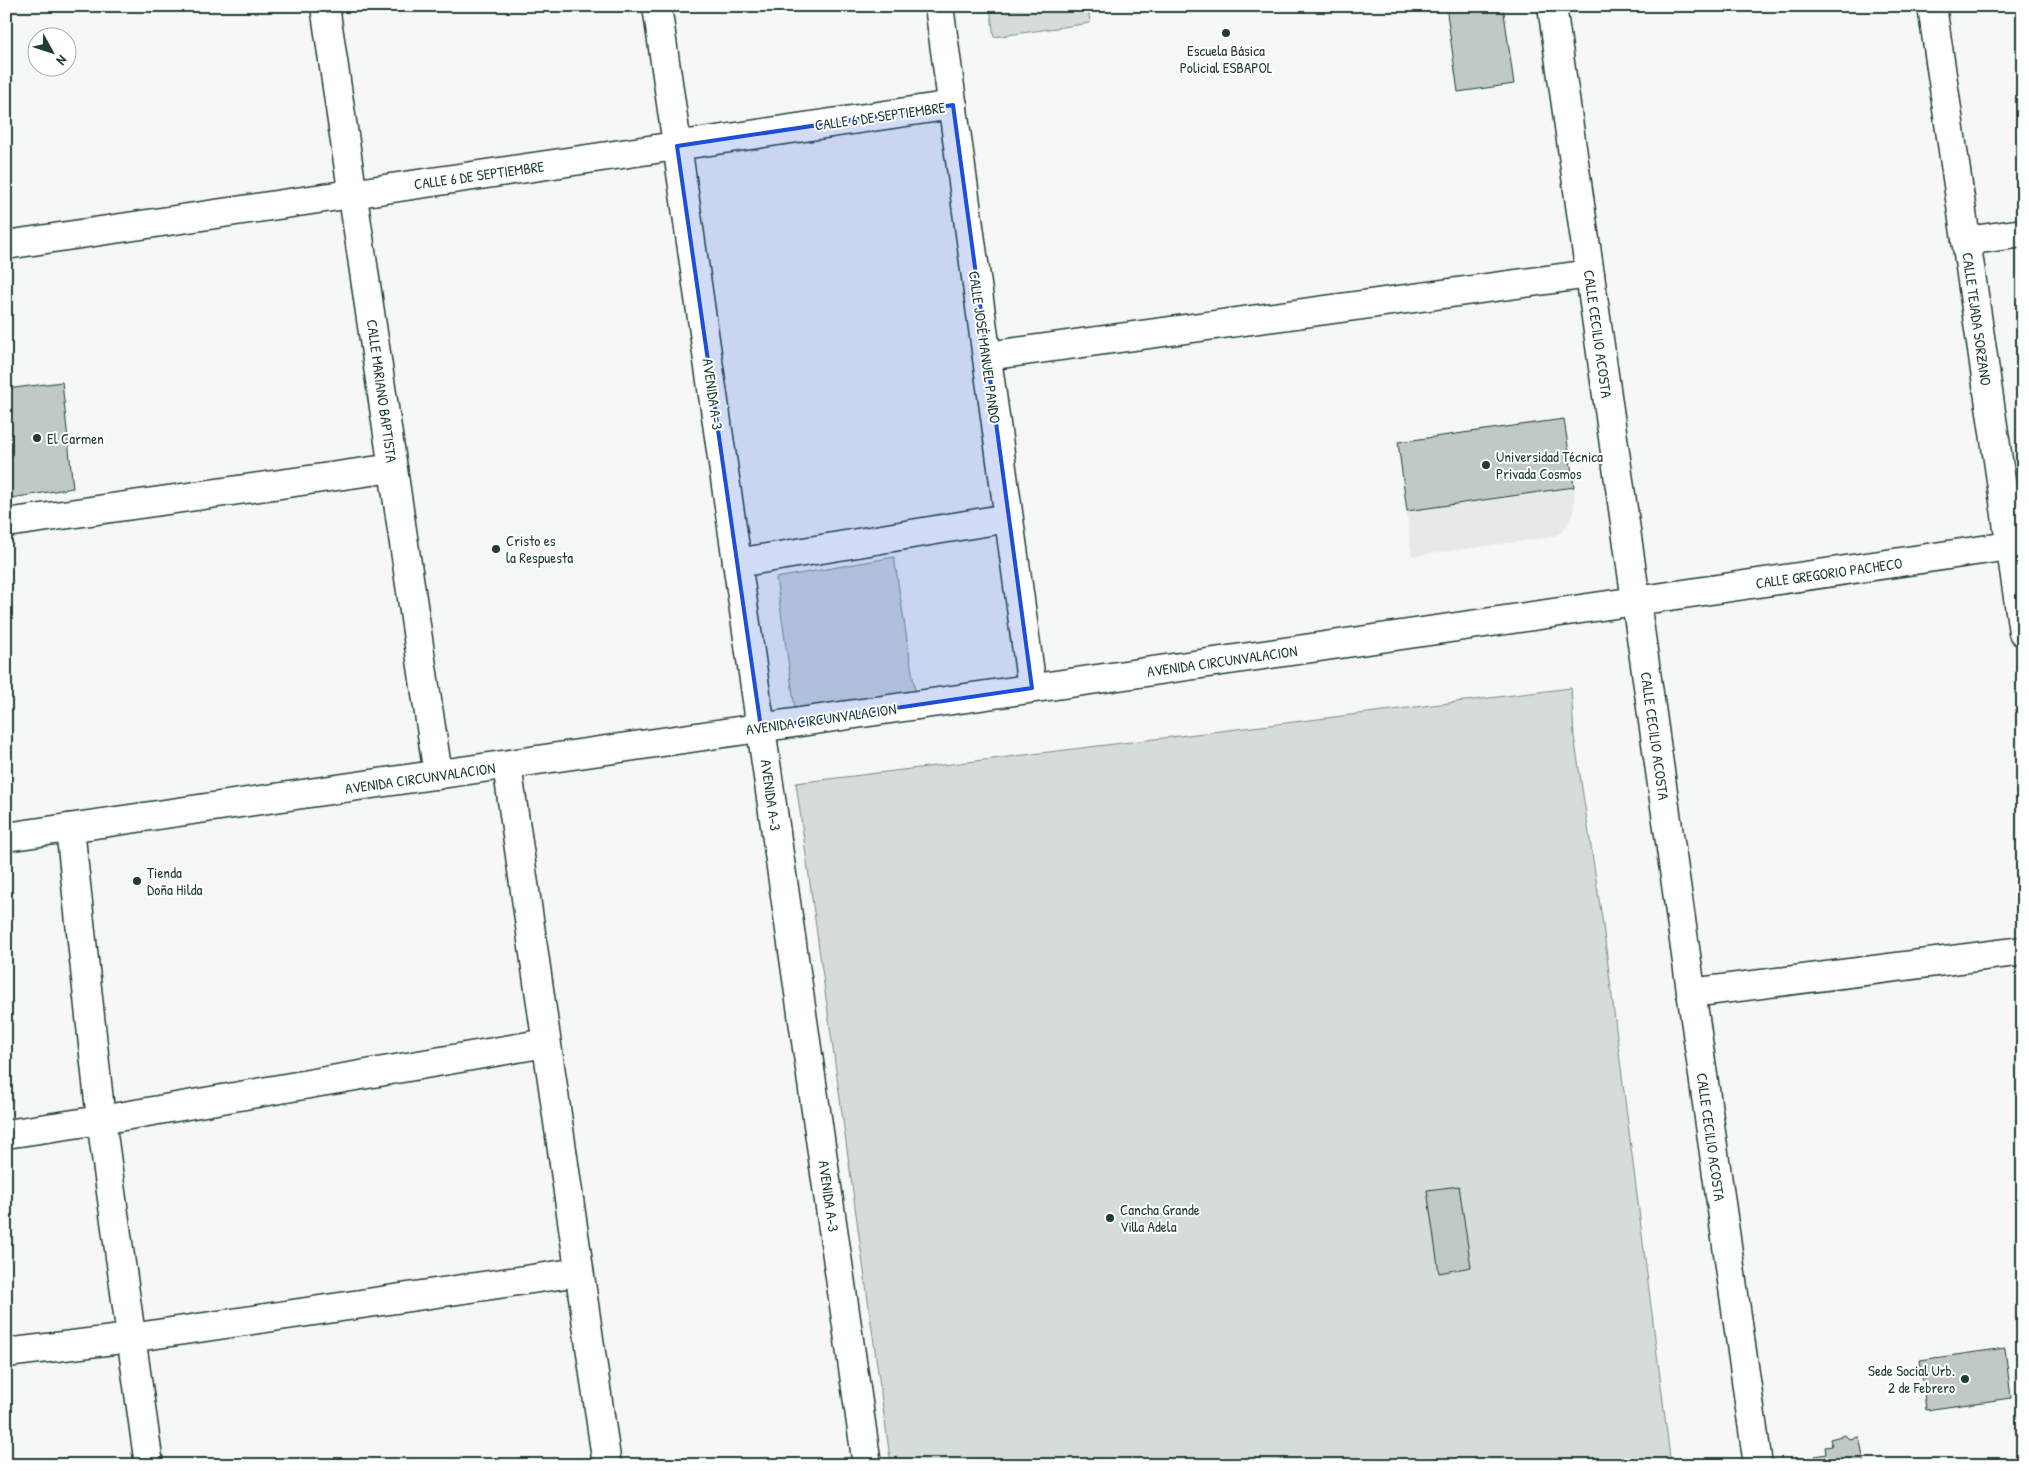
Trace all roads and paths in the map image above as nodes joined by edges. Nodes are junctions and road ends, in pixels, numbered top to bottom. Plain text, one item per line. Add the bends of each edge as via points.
1 (325, 6) edge
2 (657, 6) edge
3 (939, 6) edge
4 (1552, 6) edge
5 (1932, 6) edge
6 (952, 105) junction
7 (677, 146) junction
8 (353, 194) junction
9 (2023, 233) edge
10 (1966, 241) junction
11 (6, 245) edge
12 (1590, 274) junction
13 (987, 356) junction
14 (393, 468) junction
15 (1008, 518) junction
16 (6, 522) edge
17 (2016, 545) edge
18 (737, 562) junction
19 (1636, 601) junction
20 (2023, 632) edge
21 (1032, 688) junction
22 (761, 728) junction
23 (508, 765) junction
24 (438, 775) junction
25 (70, 828) junction
26 (6, 838) edge
27 (2023, 951) edge
28 (1691, 993) junction
29 (546, 1043) junction
30 (101, 1120) junction
31 (6, 1134) edge
32 (579, 1272) junction
33 (130, 1338) junction
34 (6, 1353) edge
35 (149, 1465) edge
36 (607, 1465) edge
37 (868, 1465) edge
38 (1758, 1465) edge

1 - 8 street, CALLE MARIANO BAPTISTA
2 - 7 street, AVENIDA A-3
3 - 6 street, CALLE JOSÉ MANUEL PANDO
4 - 12 street, CALLE CECILIO ACOSTA
5 - 10 street, CALLE TEJADA SORZANO
6 - 7 street, CALLE 6 DE SEPTIEMBRE
6 - 13 street, CALLE JOSÉ MANUEL PANDO
7 - 8 street, CALLE 6 DE SEPTIEMBRE
7 - 18 street, AVENIDA A-3
8 - 11 street, CALLE 6 DE SEPTIEMBRE
8 - 14 street, CALLE MARIANO BAPTISTA
9 - 10 street
10 - 17 street, CALLE TEJADA SORZANO
12 - 13 street
12 - 19 street, CALLE CECILIO ACOSTA
13 - 15 street, CALLE JOSÉ MANUEL PANDO
14 - 16 street
14 - 24 street, CALLE MARIANO BAPTISTA
15 - 18 street
15 - 21 street, CALLE JOSÉ MANUEL PANDO
17 - 19 street, CALLE GREGORIO PACHECO
17 - 20 street, CALLE TEJADA SORZANO
18 - 22 street, AVENIDA A-3
19 - 21 street, AVENIDA CIRCUNVALACION
19 - 28 street, CALLE CECILIO ACOSTA
21 - 22 street, AVENIDA CIRCUNVALACION
22 - 23 street, AVENIDA CIRCUNVALACION
22 - 37 street, AVENIDA A-3
23 - 24 street, AVENIDA CIRCUNVALACION
23 - 29 street
24 - 25 street, AVENIDA CIRCUNVALACION
25 - 26 street, AVENIDA CIRCUNVALACION
25 - 30 street
27 - 28 street
28 - 38 street, CALLE CECILIO ACOSTA
29 - 30 street
29 - 32 street
30 - 31 street
30 - 33 street
32 - 33 street
32 - 36 street
33 - 34 street
33 - 35 street

